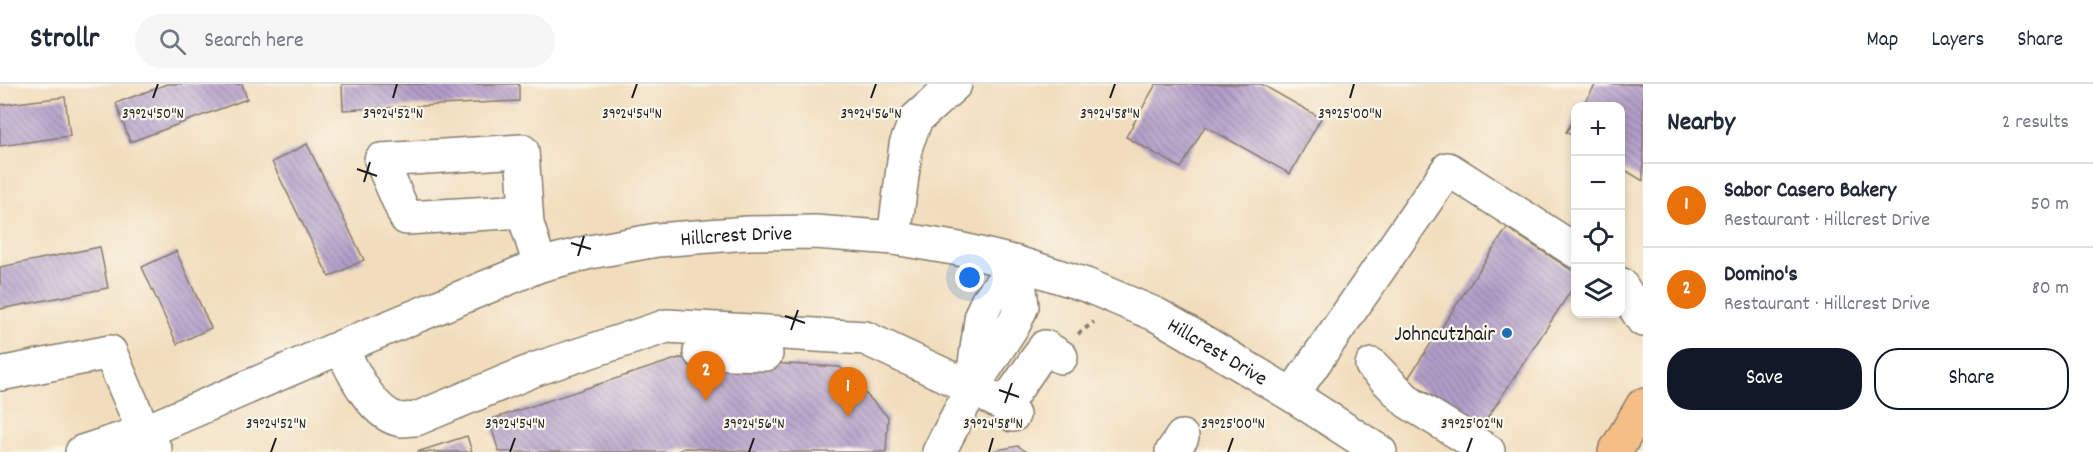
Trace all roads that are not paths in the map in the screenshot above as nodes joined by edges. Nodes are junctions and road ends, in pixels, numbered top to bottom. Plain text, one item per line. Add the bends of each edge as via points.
1 (955, 84) edge
2 (526, 211) junction
3 (894, 238) junction
4 (1571, 248) edge
5 (1017, 263) junction
6 (540, 265) junction
7 (1625, 279) edge
8 (1643, 282) edge
9 (1625, 292) edge
10 (1643, 320) edge
11 (817, 335) junction
12 (341, 347) junction
13 (1066, 349) road end
14 (700, 352) dead end
15 (1372, 365) dead end
16 (0, 374) edge
17 (972, 388) junction
18 (1292, 395) junction
19 (1643, 405) edge
20 (150, 442) edge
21 (1495, 447) edge
22 (82, 452) edge
23 (939, 452) edge
24 (1380, 452) edge
25 (1615, 452) edge

1 - 3 street via 916,119 906,145
2 - 2 street via 522,151 381,160 406,218
2 - 6 street
3 - 5 street, Hillcrest Drive
3 - 6 street, Hillcrest Drive via 815,232 748,233 657,240
4 - 18 street via 1448,169
5 - 17 street via 982,313
5 - 18 street, Hillcrest Drive via 1086,285 1157,315
6 - 12 street, Hillcrest Drive
7 - 8 street
9 - 10 street
11 - 12 street via 667,326 536,369 416,419 401,420 369,398
11 - 14 street via 794,355
11 - 17 street via 865,338
12 - 20 street, Hillcrest Drive
13 - 17 street via 1045,347 1009,410
15 - 21 street via 1408,402
16 - 20 street via 110,352
17 - 23 street
18 - 24 street, Hillcrest Drive
19 - 25 main road
20 - 22 street, Hillcrest Drive

